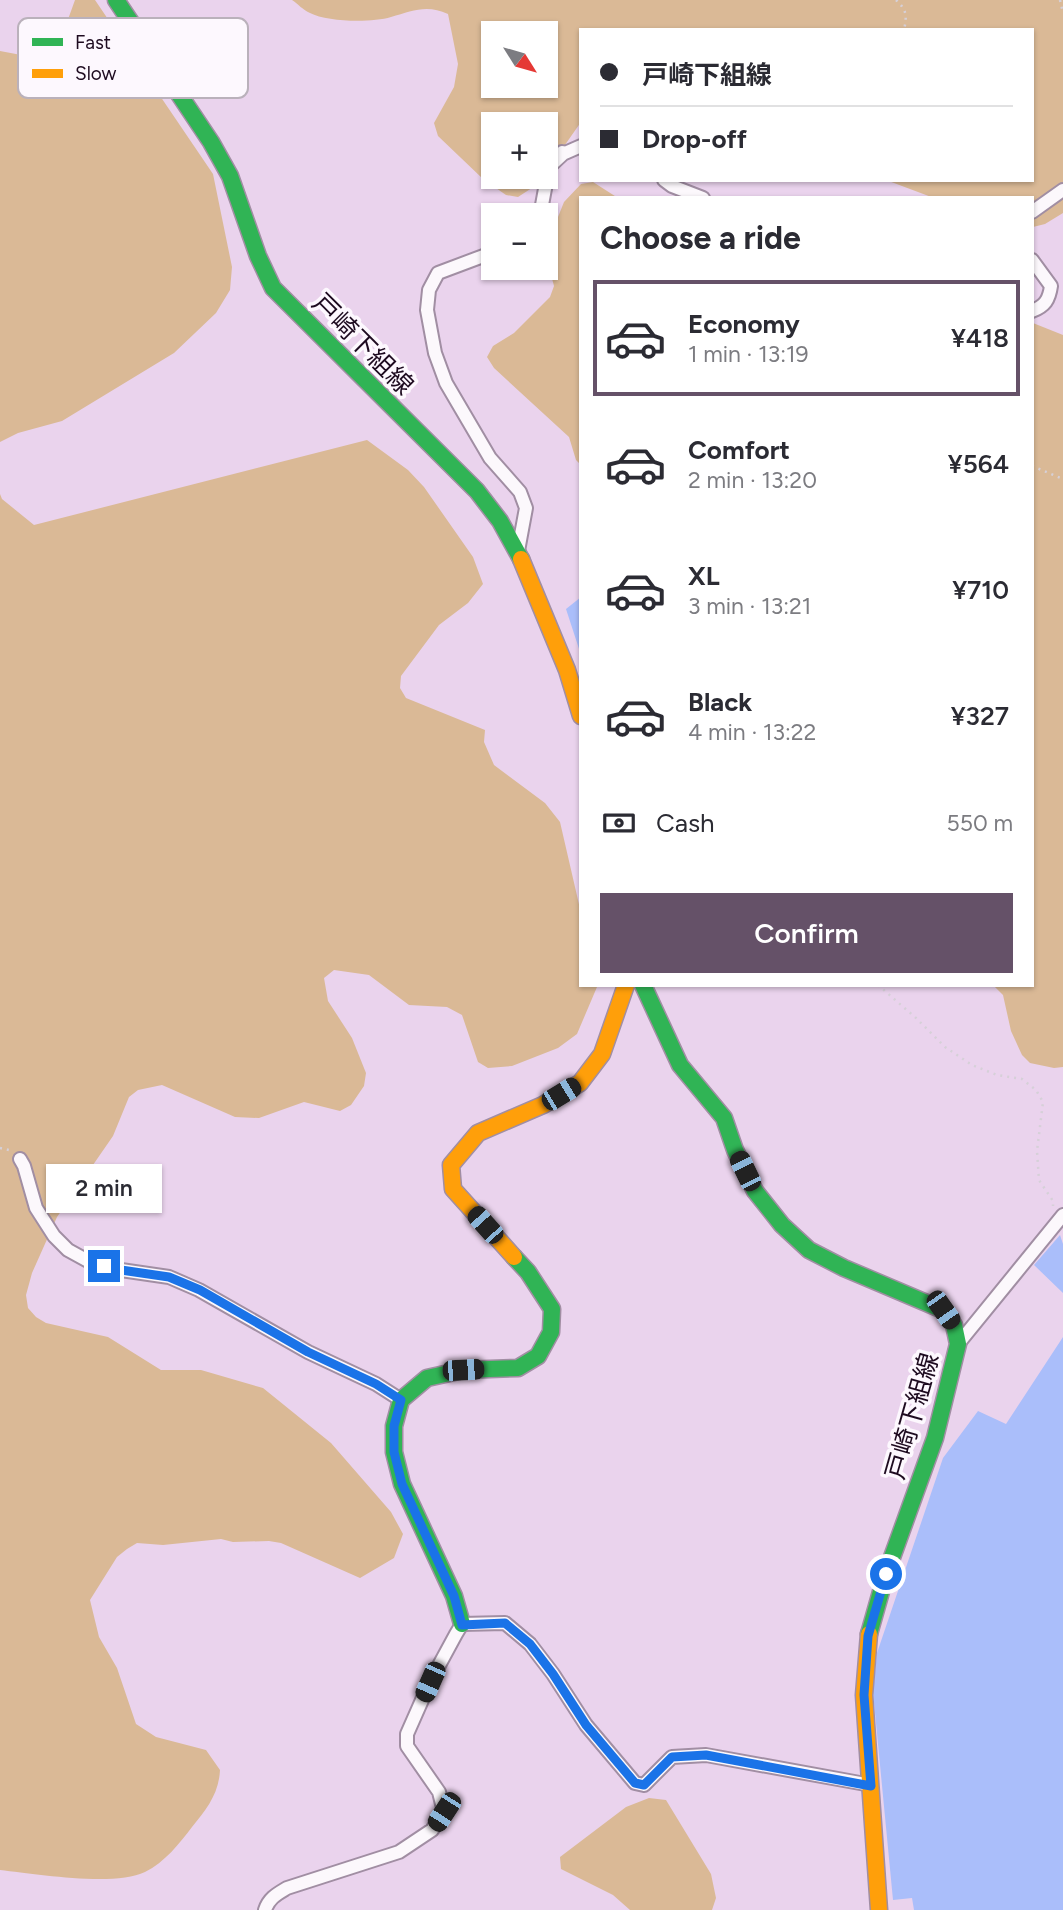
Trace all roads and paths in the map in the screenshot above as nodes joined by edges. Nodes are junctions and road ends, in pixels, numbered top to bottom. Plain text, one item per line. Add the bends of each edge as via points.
1 (116, 0) edge
2 (896, 0) edge
3 (1060, 0) edge
4 (1063, 13) edge
5 (128, 18) edge
6 (904, 28) edge
7 (182, 98) edge
8 (579, 147) edge
9 (667, 182) edge
10 (1063, 190) edge
11 (698, 196) edge
12 (542, 203) edge
13 (1034, 211) edge
14 (481, 257) edge
15 (1034, 263) edge
16 (1034, 310) edge
17 (1034, 467) edge
18 (1063, 479) edge
19 (518, 551) junction
20 (579, 709) edge
21 (625, 987) edge
22 (644, 987) edge
23 (880, 987) edge
24 (20, 1159) dead end
25 (1063, 1215) edge
26 (1054, 1225) junction
27 (958, 1344) junction
28 (401, 1400) junction
29 (462, 1625) junction
30 (871, 1786) junction
31 (265, 1910) edge
32 (878, 1910) edge

1 - 5 main road, 戸崎下組線
2 - 6 path via 907,16
3 - 4 path
7 - 19 main road, 戸崎下組線 via 230,176 273,288 477,491
8 - 12 street via 562,152 549,167
9 - 11 street
10 - 13 street
14 - 19 street via 438,273 429,290 427,310 446,383 490,458 520,492 526,508
15 - 16 street via 1051,286 1050,298
17 - 18 path
19 - 20 main road, 戸崎下組線
21 - 28 main road via 603,1054 580,1083 543,1105 478,1132 451,1166 453,1189 528,1272 552,1309 551,1332 538,1356 518,1368 463,1370 427,1378
22 - 27 main road, 戸崎下組線 via 680,1065 724,1118 755,1191 782,1225 809,1250 943,1310 954,1325
23 - 26 path via 945,1047 972,1065 1022,1079 1036,1090 1043,1102 1039,1180 1053,1201
24 - 28 street via 36,1208 68,1250 88,1261 169,1277 200,1290
25 - 26 street
26 - 27 street
27 - 30 main road, 戸崎下組線 via 935,1438 868,1636 864,1695
28 - 29 main road via 394,1452 402,1484 454,1596
29 - 30 street via 505,1623 530,1644 586,1725 635,1783 644,1785 672,1757 706,1755
29 - 31 street via 407,1734 407,1746 439,1792 444,1812 432,1830 399,1852 287,1888 275,1894
30 - 32 main road, 戸崎下組線

